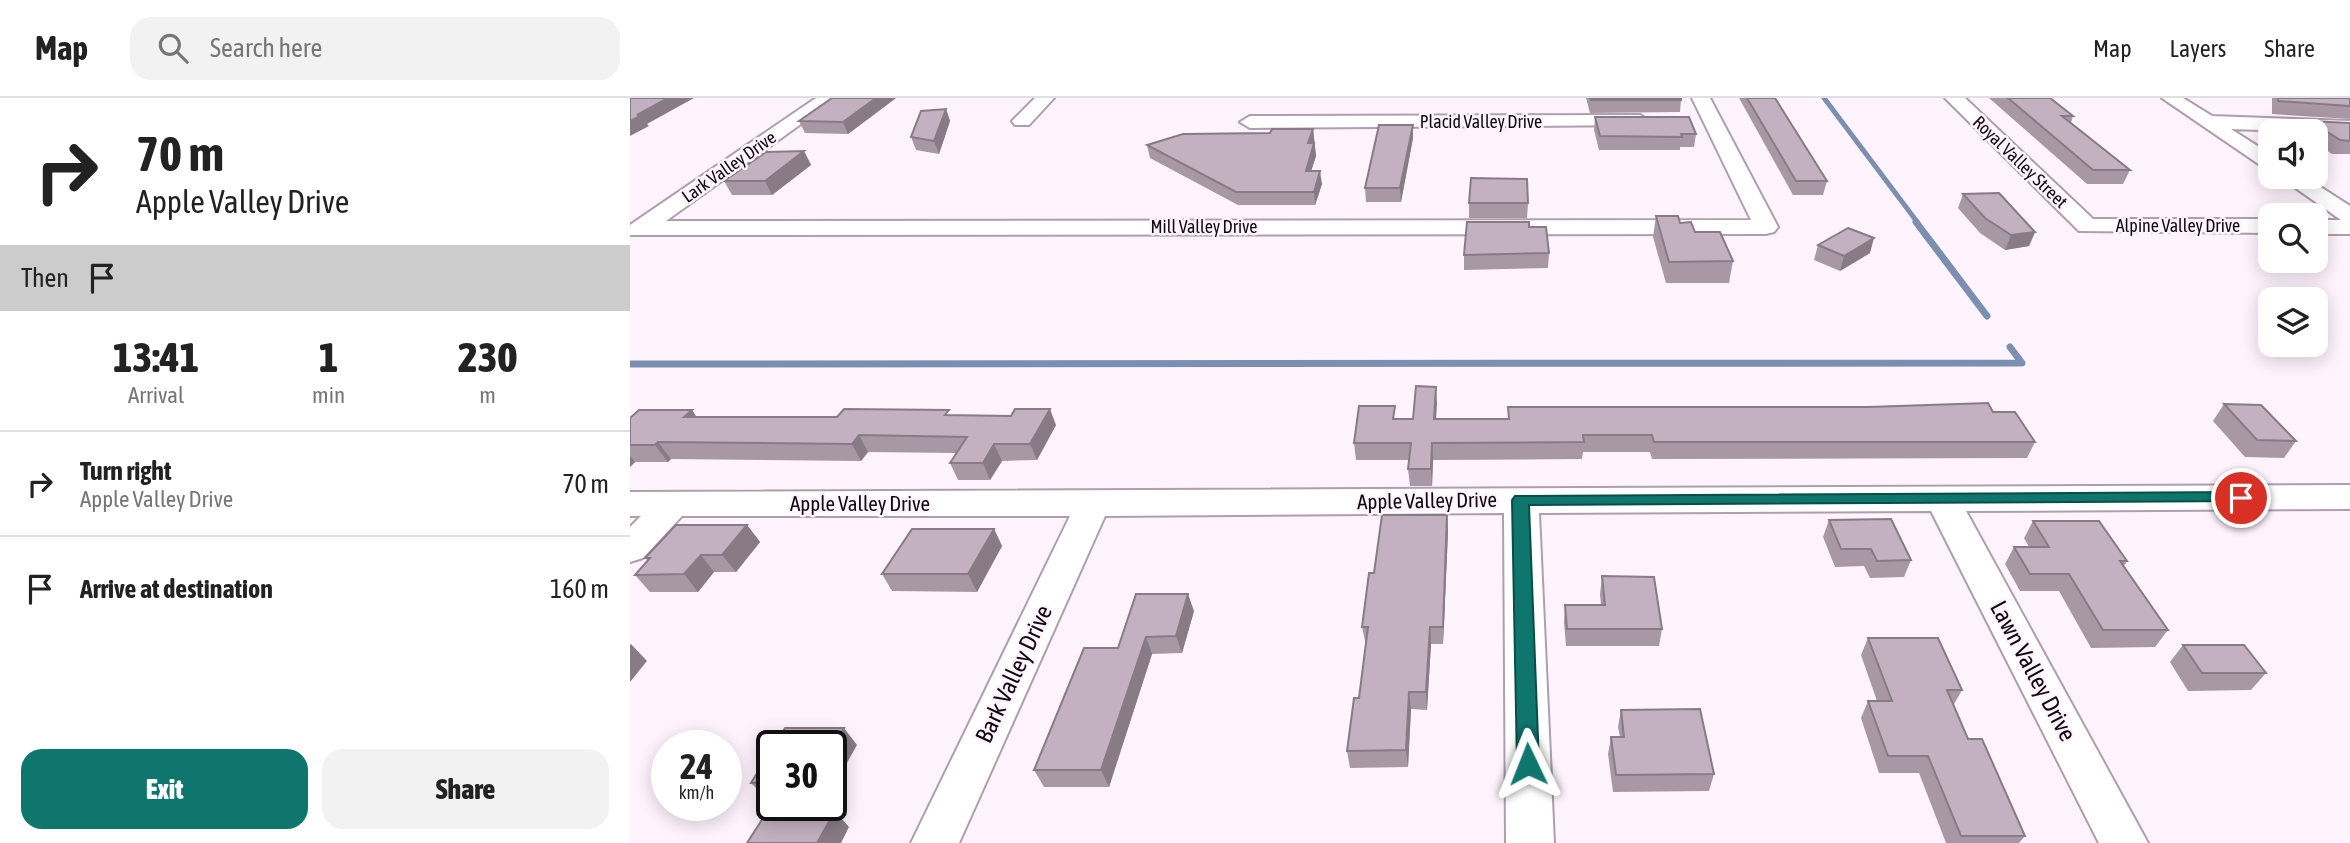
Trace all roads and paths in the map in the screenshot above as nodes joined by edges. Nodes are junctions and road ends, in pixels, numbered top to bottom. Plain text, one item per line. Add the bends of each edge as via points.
1 (828, 98) edge
2 (1045, 98) edge
3 (1702, 98) edge
4 (1954, 98) edge
5 (2171, 98) edge
6 (1022, 121) dead end
7 (1658, 121) edge
8 (1685, 121) edge
9 (1712, 121) junction
10 (1250, 122) dead end
11 (2208, 122) junction
12 (2350, 127) edge
13 (2258, 155) edge
14 (2309, 189) edge
15 (2350, 216) edge
16 (2087, 226) joint
17 (2258, 226) edge
18 (2328, 226) edge
19 (2350, 227) edge
20 (636, 232) edge
21 (2350, 497) edge
22 (1942, 498) junction
23 (1521, 500) junction
24 (674, 503) junction
25 (630, 504) edge
26 (1093, 504) junction
27 (630, 550) edge
28 (935, 843) edge
29 (1530, 843) edge
30 (2124, 843) edge

1 - 20 street, Lark Valley Drive
2 - 6 street
3 - 9 street
4 - 16 street, Royal Valley Street
5 - 11 street
7 - 10 street, Placid Valley Drive
8 - 9 street
9 - 20 street, Mill Valley Drive via 1766,226
11 - 12 street
11 - 13 street
14 - 15 street
16 - 17 street, Alpine Valley Drive
18 - 19 street
21 - 22 street, Apple Valley Drive
22 - 23 street, Apple Valley Drive
22 - 30 street, Lawn Valley Drive
23 - 26 street, Apple Valley Drive
23 - 29 street
24 - 25 street, Apple Valley Drive
24 - 26 street, Apple Valley Drive
24 - 27 street
26 - 28 street, Bark Valley Drive

